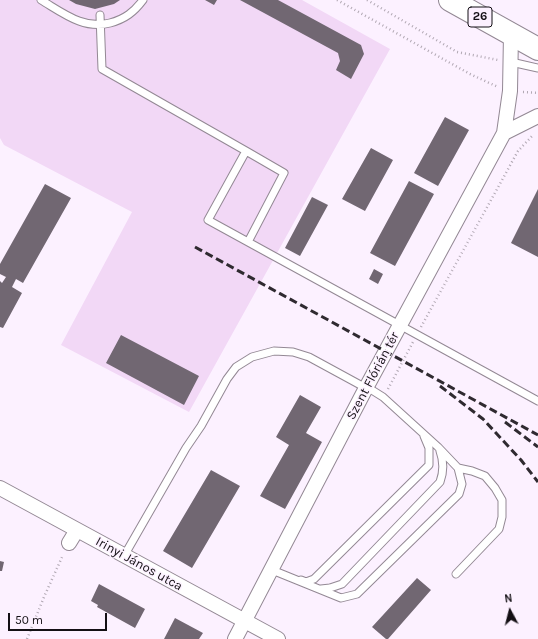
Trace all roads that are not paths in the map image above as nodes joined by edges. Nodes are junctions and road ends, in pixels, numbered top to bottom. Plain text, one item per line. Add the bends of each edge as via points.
1 (41, 0) edge
2 (143, 0) edge
3 (450, 0) edge
4 (100, 15) dead end
5 (100, 25) junction
6 (511, 34) junction
7 (538, 49) edge
8 (511, 62) junction
9 (538, 68) edge
10 (538, 116) edge
11 (504, 134) junction
12 (246, 151) junction
13 (248, 242) junction
14 (400, 326) junction
15 (366, 388) junction
16 (538, 401) edge
17 (422, 432) junction
18 (438, 447) junction
19 (458, 468) junction
20 (0, 488) edge
21 (77, 530) junction
22 (69, 543) road end
23 (124, 556) junction
24 (272, 570) junction
25 (456, 574) dead end
26 (291, 578) junction
27 (319, 589) junction
28 (245, 621) junction
29 (235, 639) edge
30 (278, 639) edge

1 - 5 lane via 84,24
2 - 5 lane via 131,14
3 - 6 main road, 26
4 - 5 lane
5 - 12 lane via 102,69
6 - 7 main road, 26
6 - 8 street, Szent Flórián tér
8 - 9 lane
8 - 11 street, Szent Flórián tér
10 - 11 street
11 - 14 street, Szent Flórián tér
12 - 13 lane via 284,173
12 - 13 lane via 208,220
13 - 14 lane
14 - 15 street, Szent Flórián tér
14 - 16 lane
15 - 17 lane via 384,397
15 - 23 lane via 309,357 293,352 274,351 252,357 236,367
15 - 24 street, Szent Flórián tér
17 - 18 lane
17 - 26 lane via 429,448 429,465 314,579 306,582
18 - 19 lane
18 - 27 lane via 443,459 444,473 440,482 342,584
19 - 25 lane via 485,476 502,500 502,517 498,528
19 - 27 lane via 462,484 459,494 357,594 341,598
20 - 21 street, Irinyi János utca
21 - 22 street
21 - 23 street, Irinyi János utca
23 - 28 street, Irinyi János utca
24 - 26 lane
24 - 28 street, Szent Flórián tér
26 - 27 lane
28 - 29 street, Szent Flórián tér
28 - 30 street, Irinyi János utca

